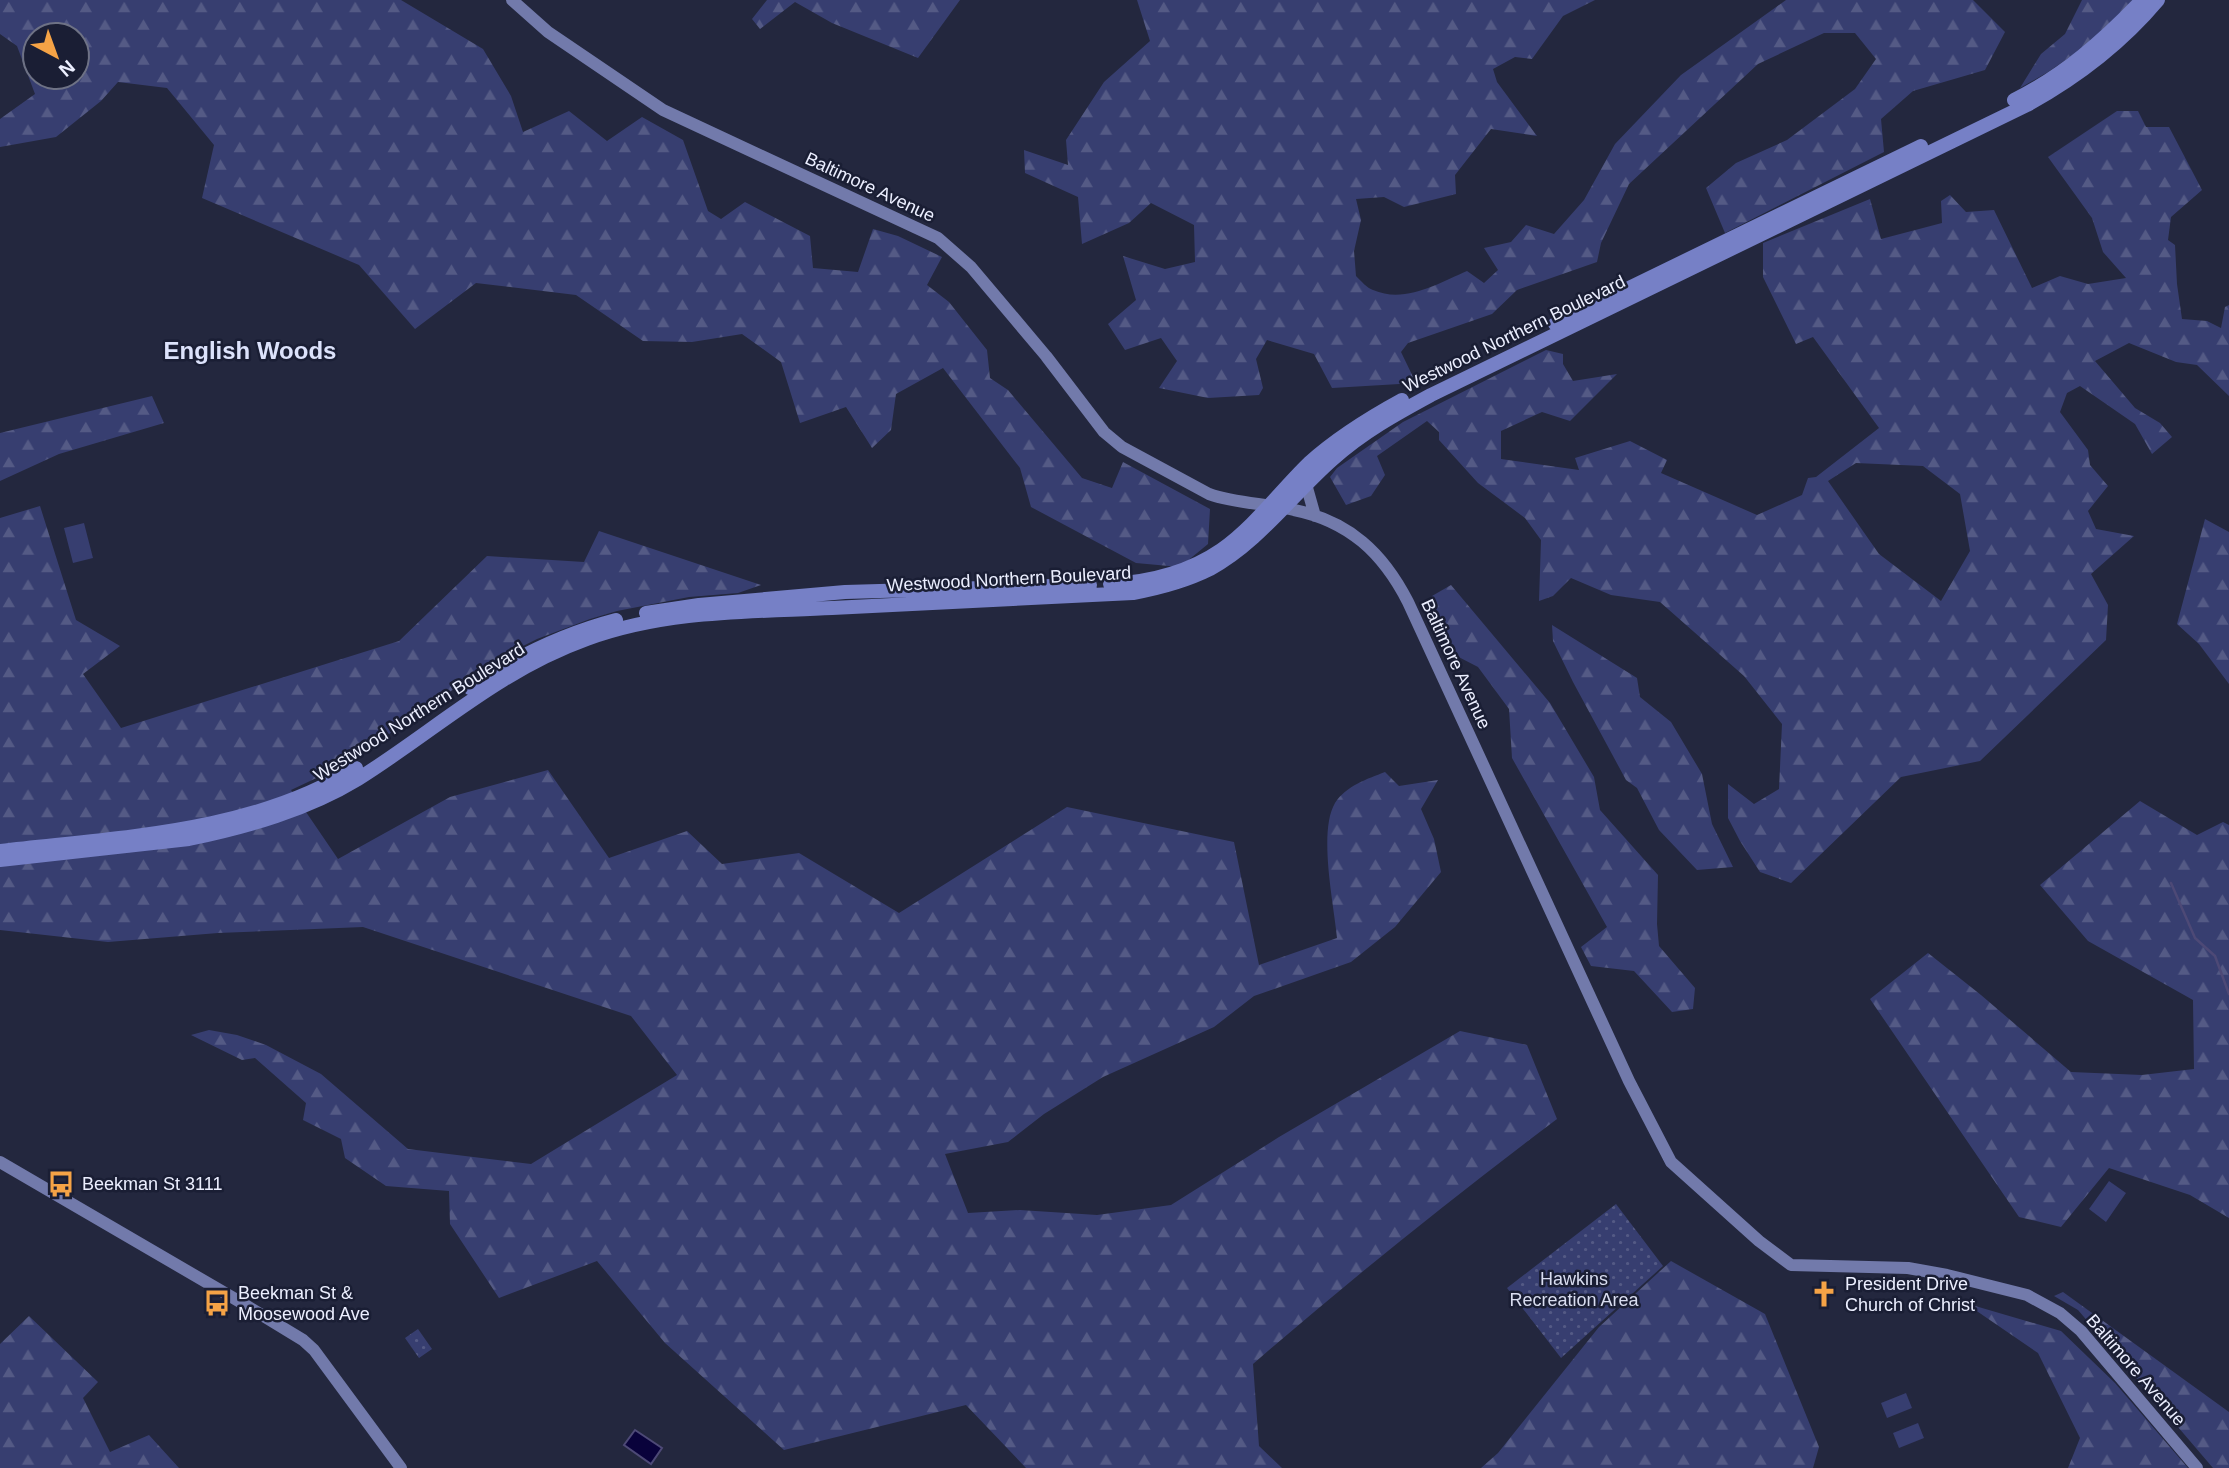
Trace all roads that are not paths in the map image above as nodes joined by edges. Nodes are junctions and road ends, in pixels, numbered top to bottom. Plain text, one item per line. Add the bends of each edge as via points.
1 (512, 0) edge
2 (2142, 0) edge
3 (2158, 0) edge
4 (1306, 484) junction
5 (1267, 506) junction
6 (1283, 508) junction
7 (1315, 516) junction
8 (0, 851) edge
9 (0, 860) edge
10 (0, 1162) edge
11 (401, 1468) edge
12 (2197, 1468) edge

1 - 5 street, Baltimore Avenue via 548,32 663,110 938,238 971,267 1104,432 1122,447 1209,494
2 - 5 main road, Westwood Northern Boulevard via 2079,59 2018,98 1372,416 1319,455
3 - 4 main road, Westwood Northern Boulevard via 2111,49 2055,89 1420,401 1355,440
4 - 6 main road, Westwood Northern Boulevard
4 - 7 street
5 - 6 street, Baltimore Avenue
5 - 8 main road, Westwood Northern Boulevard via 1221,550 1180,571 1144,581 845,592 665,609 605,623 547,644 490,674 379,754 285,802 185,828
6 - 7 street, Baltimore Avenue
6 - 9 main road, Westwood Northern Boulevard via 1211,568 1133,593 695,615 619,629 515,672 355,780 276,816 189,839
7 - 12 street, Baltimore Avenue via 1347,530 1368,546 1401,588 1623,1068 1671,1161 1791,1265 1908,1268 2042,1302 2081,1331
10 - 11 street via 303,1340

